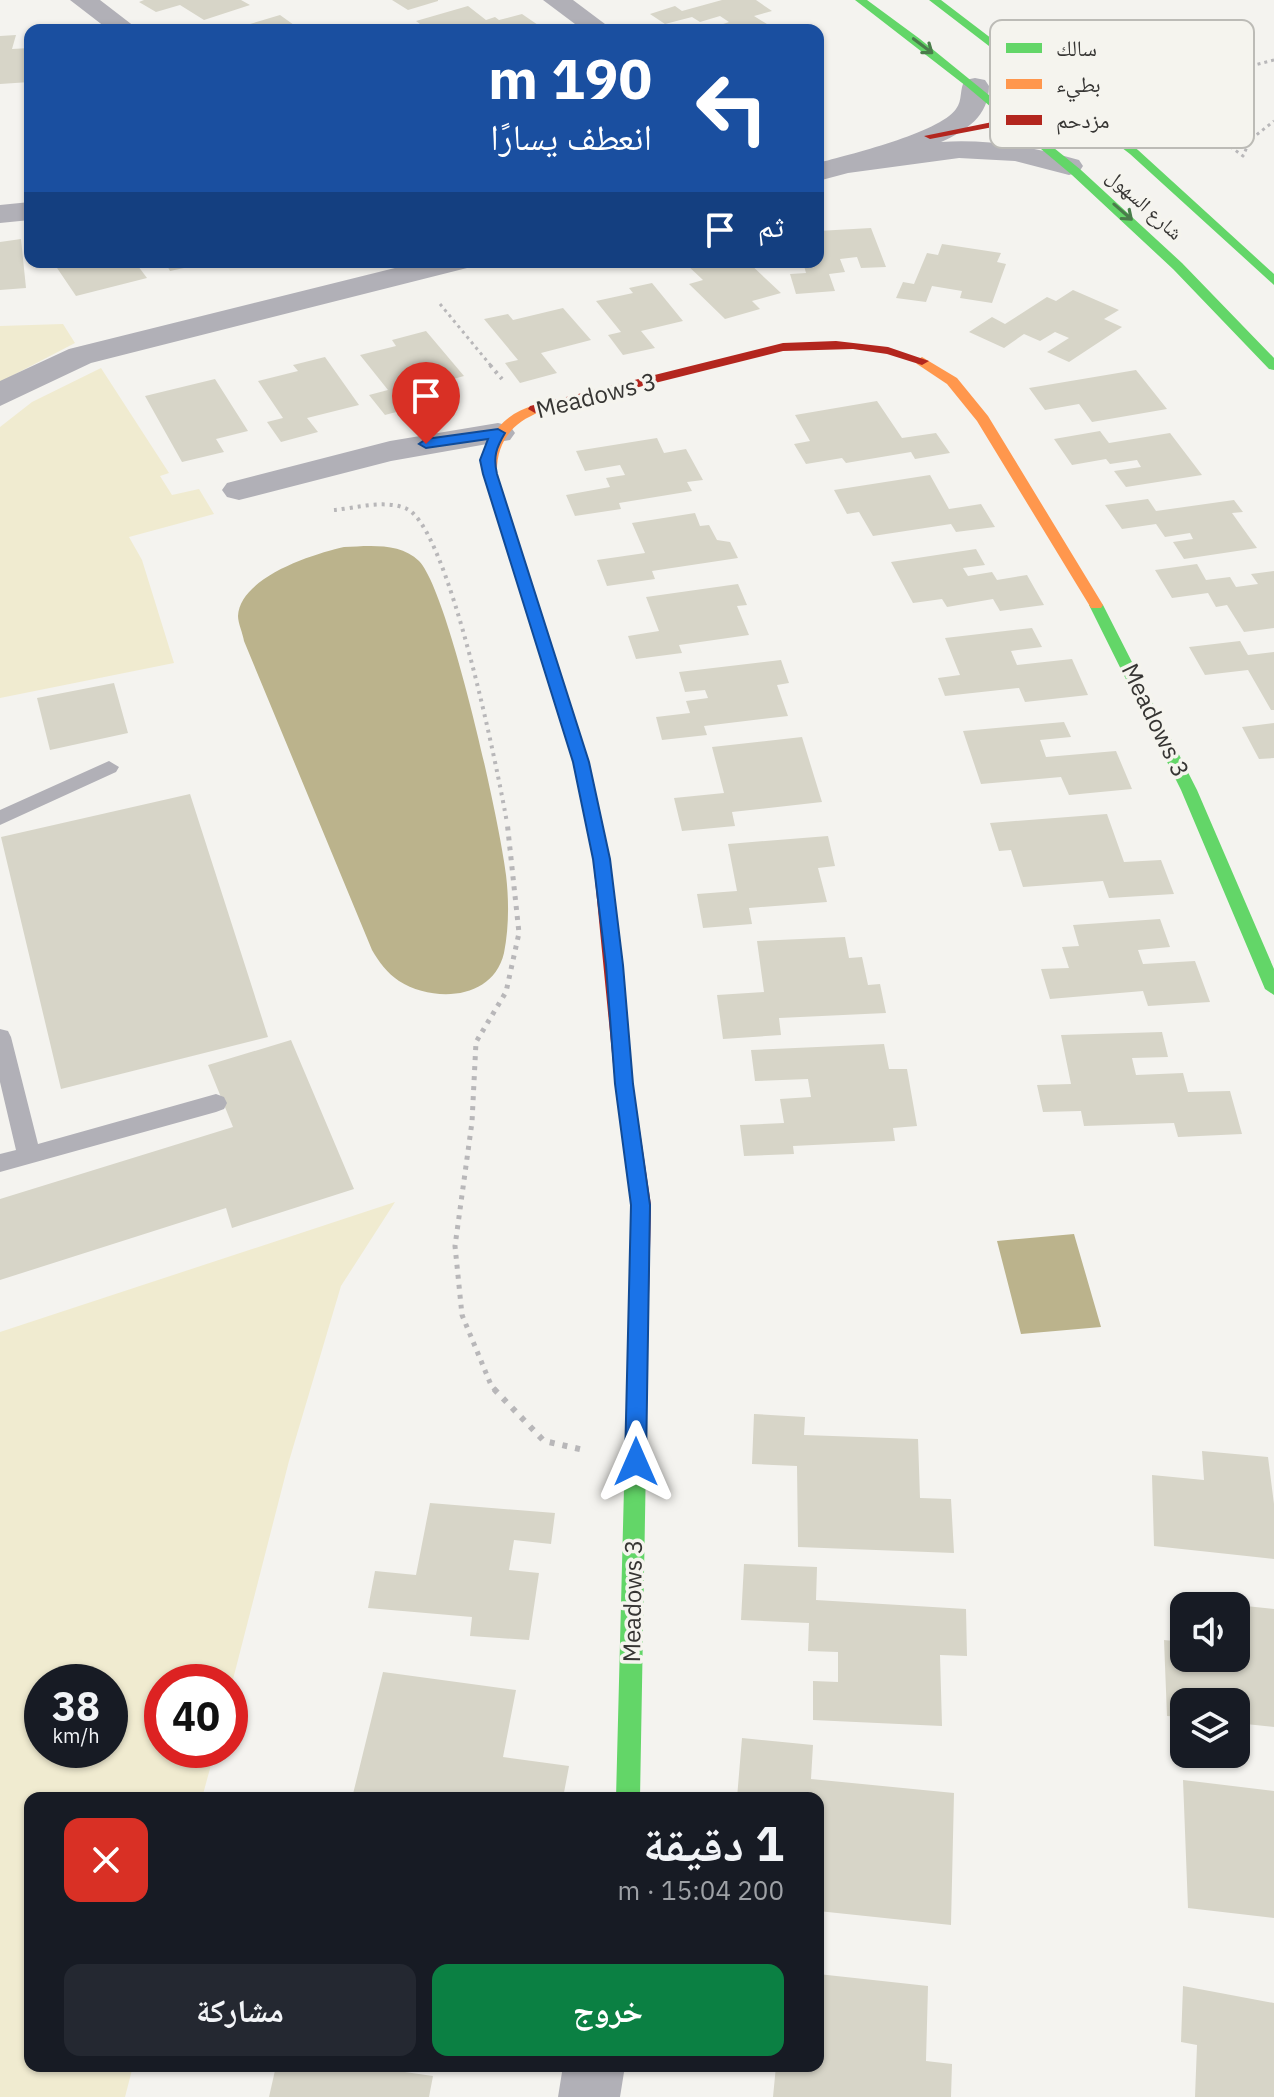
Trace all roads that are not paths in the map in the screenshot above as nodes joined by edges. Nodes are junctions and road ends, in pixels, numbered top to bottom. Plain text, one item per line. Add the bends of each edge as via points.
1 (83, 0) edge
2 (556, 0) edge
3 (860, 0) edge
4 (934, 0) edge
5 (117, 24) edge
6 (591, 24) edge
7 (990, 42) edge
8 (975, 86) junction
9 (990, 98) edge
10 (990, 124) edge
11 (930, 136) junction
12 (1049, 148) edge
13 (1100, 148) edge
14 (1127, 148) edge
15 (848, 164) junction
16 (1069, 166) junction
17 (824, 170) edge
18 (24, 212) edge
19 (0, 214) edge
20 (1228, 238) junction
21 (431, 268) edge
22 (1274, 281) edge
23 (1274, 366) edge
24 (0, 396) edge
25 (498, 433) junction
26 (239, 490) dead end
27 (109, 767) dead end
28 (0, 818) edge
29 (1274, 989) edge
30 (0, 1037) edge
31 (216, 1103) dead end
32 (29, 1155) junction
33 (0, 1163) edge
34 (628, 1792) edge
35 (593, 2072) edge
36 (589, 2097) edge

1 - 5 street
2 - 6 street
3 -> 8 street, شارع السهول
4 - 7 street, شارع السهول
8 - 9 street, شارع السهول
8 - 11 street via 976,97 962,119
10 - 11 street
11 - 15 street
12 - 16 street, شارع السهول
13 - 20 street
14 - 20 street, شارع السهول
15 - 16 street via 982,149
15 - 17 street
16 -> 23 street, شارع السهول via 1170,255
18 - 19 street
20 - 22 street, شارع السهول
21 - 24 street via 80,356
25 - 26 street via 390,451
25 - 29 street, Meadows 3 via 528,411 817,342 887,349 944,374 1008,457 1099,607 1193,796
25 - 34 street, Meadows 3 via 487,460 490,474 581,762 601,859 641,1205
27 - 28 lane
30 - 32 lane
31 - 32 lane
32 - 33 lane
35 - 36 street

